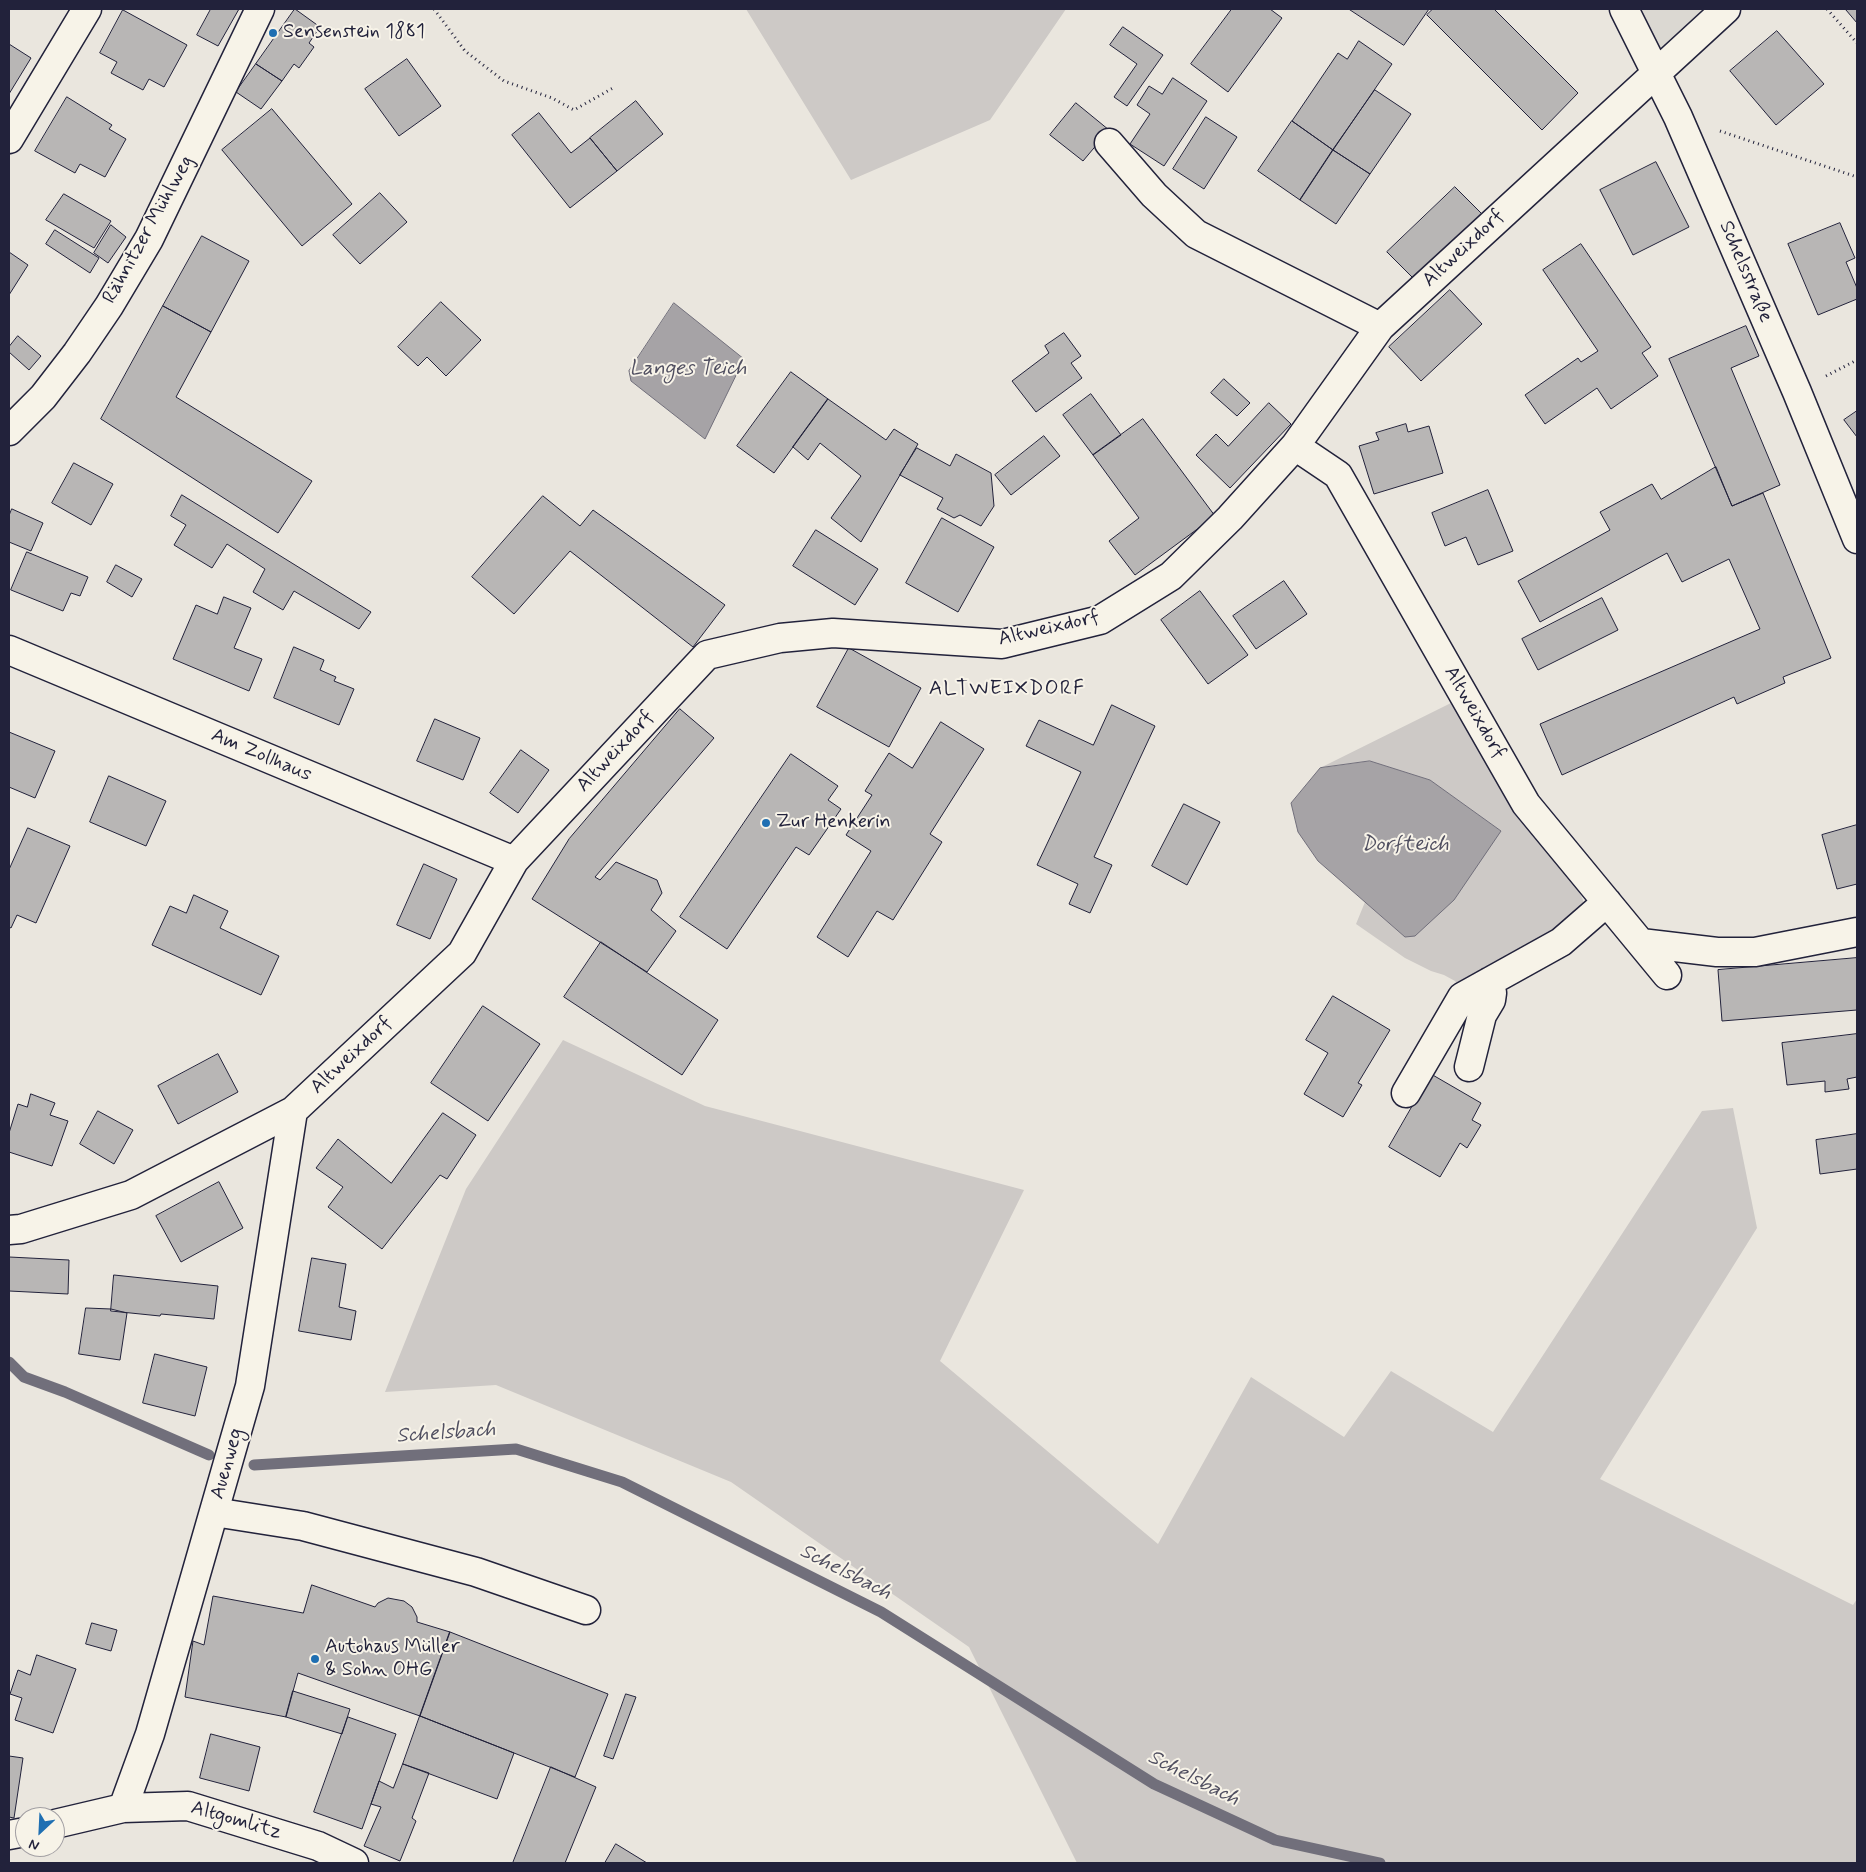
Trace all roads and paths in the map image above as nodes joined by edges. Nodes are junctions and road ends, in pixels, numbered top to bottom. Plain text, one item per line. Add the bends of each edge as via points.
1 (87, 9) edge
2 (260, 9) edge
3 (434, 9) edge
4 (1624, 9) edge
5 (1726, 9) edge
6 (1827, 9) edge
7 (1857, 43) edge
8 (1656, 73) junction
9 (613, 88) dead end
10 (1678, 117) junction
11 (9, 139) edge
12 (1109, 143) dead end
13 (1857, 177) edge
14 (1380, 327) junction
15 (9, 431) edge
16 (1295, 446) junction
17 (1857, 538) edge
18 (9, 650) edge
19 (514, 861) junction
20 (1607, 902) junction
21 (1857, 932) edge
22 (1641, 943) junction
23 (1667, 975) dead end
24 (1489, 982) junction
25 (1468, 1067) dead end
26 (1406, 1092) dead end
27 (293, 1111) junction
28 (9, 1230) edge
29 (214, 1512) junction
30 (586, 1610) dead end
31 (123, 1808) junction
32 (65, 1822) edge
33 (354, 1863) edge

1 - 11 street
2 - 15 street, Rähnitzer Mühlweg via 149,239 77,353 43,397
3 - 9 path via 465,51 504,81 552,98 574,110
4 - 8 street, Schelsstraße
5 - 8 street, Altweixdorf
6 - 7 path
8 - 10 street, Schelsstraße
8 - 14 street, Altweixdorf
10 - 13 path
10 - 17 street, Schelsstraße
12 - 14 street via 1154,195 1196,234
14 - 16 street, Altweixdorf
16 - 19 street, Altweixdorf via 1230,518 1171,576 1100,620 1002,644 833,633 780,638 707,655
16 - 20 street, Altweixdorf via 1338,475 1526,804
18 - 19 street, Am Zollhaus
19 - 27 street, Altweixdorf via 462,953
20 - 22 street, Altweixdorf
20 - 24 street via 1561,942
21 - 22 street via 1755,952 1717,952
22 - 23 street, Altweixdorf
24 - 25 street via 1491,1000 1482,1016
24 - 26 street via 1462,997
27 - 28 street, Altweixdorf via 131,1195
27 - 29 street, Auenweg via 250,1386
29 - 30 street via 303,1526 476,1572
29 - 31 street, Auenweg via 150,1734
31 - 32 street, Altgomlitz
31 - 33 street, Altgomlitz via 188,1806 318,1846

